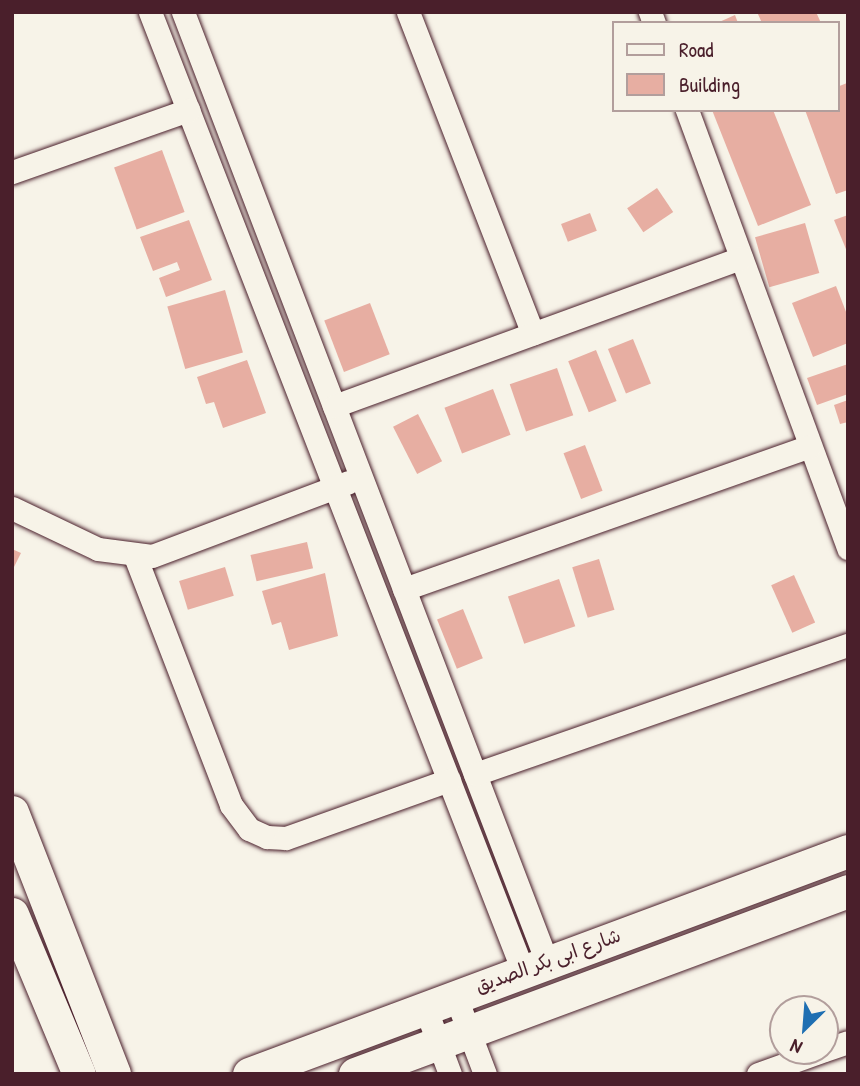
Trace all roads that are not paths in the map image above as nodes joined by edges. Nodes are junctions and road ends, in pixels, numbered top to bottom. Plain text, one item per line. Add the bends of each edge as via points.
1 (150, 12) edge
2 (183, 12) edge
3 (408, 12) edge
4 (188, 110) junction
5 (688, 112) edge
6 (12, 172) edge
7 (741, 258) junction
8 (533, 334) junction
9 (334, 406) junction
10 (810, 446) junction
11 (362, 478) junction
12 (335, 488) junction
13 (12, 508) edge
14 (848, 548) edge
15 (135, 556) junction
16 (404, 589) junction
17 (848, 645) edge
18 (475, 774) junction
19 (449, 780) junction
20 (12, 812) edge
21 (848, 851) edge
22 (848, 891) edge
23 (12, 914) edge
24 (535, 966) junction
25 (440, 1001) junction
26 (454, 1037) junction
27 (783, 1065) edge
28 (79, 1074) edge
29 (114, 1074) edge
30 (249, 1074) edge
31 (355, 1074) edge
32 (450, 1074) edge
33 (485, 1074) edge
34 (758, 1074) edge

1 - 4 street
2 - 9 street
3 - 8 street
4 - 6 street
4 - 12 street
5 - 7 street
7 - 8 street
7 - 10 street
8 - 9 street
9 - 11 street
10 - 14 street
10 - 16 street
11 - 12 street
11 - 16 street
12 - 15 street via 178,550
12 - 19 street
13 - 15 street via 98,549
15 - 19 street via 231,805 249,829 267,837 286,838
16 - 18 street
17 - 18 street
18 - 24 street
19 - 24 street
20 - 29 main road
21 - 24 main road, شارع ابى بكر الصديق
22 - 26 main road, شارع ابى بكر الصديق
23 - 28 main road
24 - 25 main road, شارع ابى بكر الصديق
25 - 26 street
25 - 26 street
25 - 30 main road, شارع ابى بكر الصديق
26 - 31 main road, شارع ابى بكر الصديق
26 - 32 street
26 - 33 street
27 - 34 street

